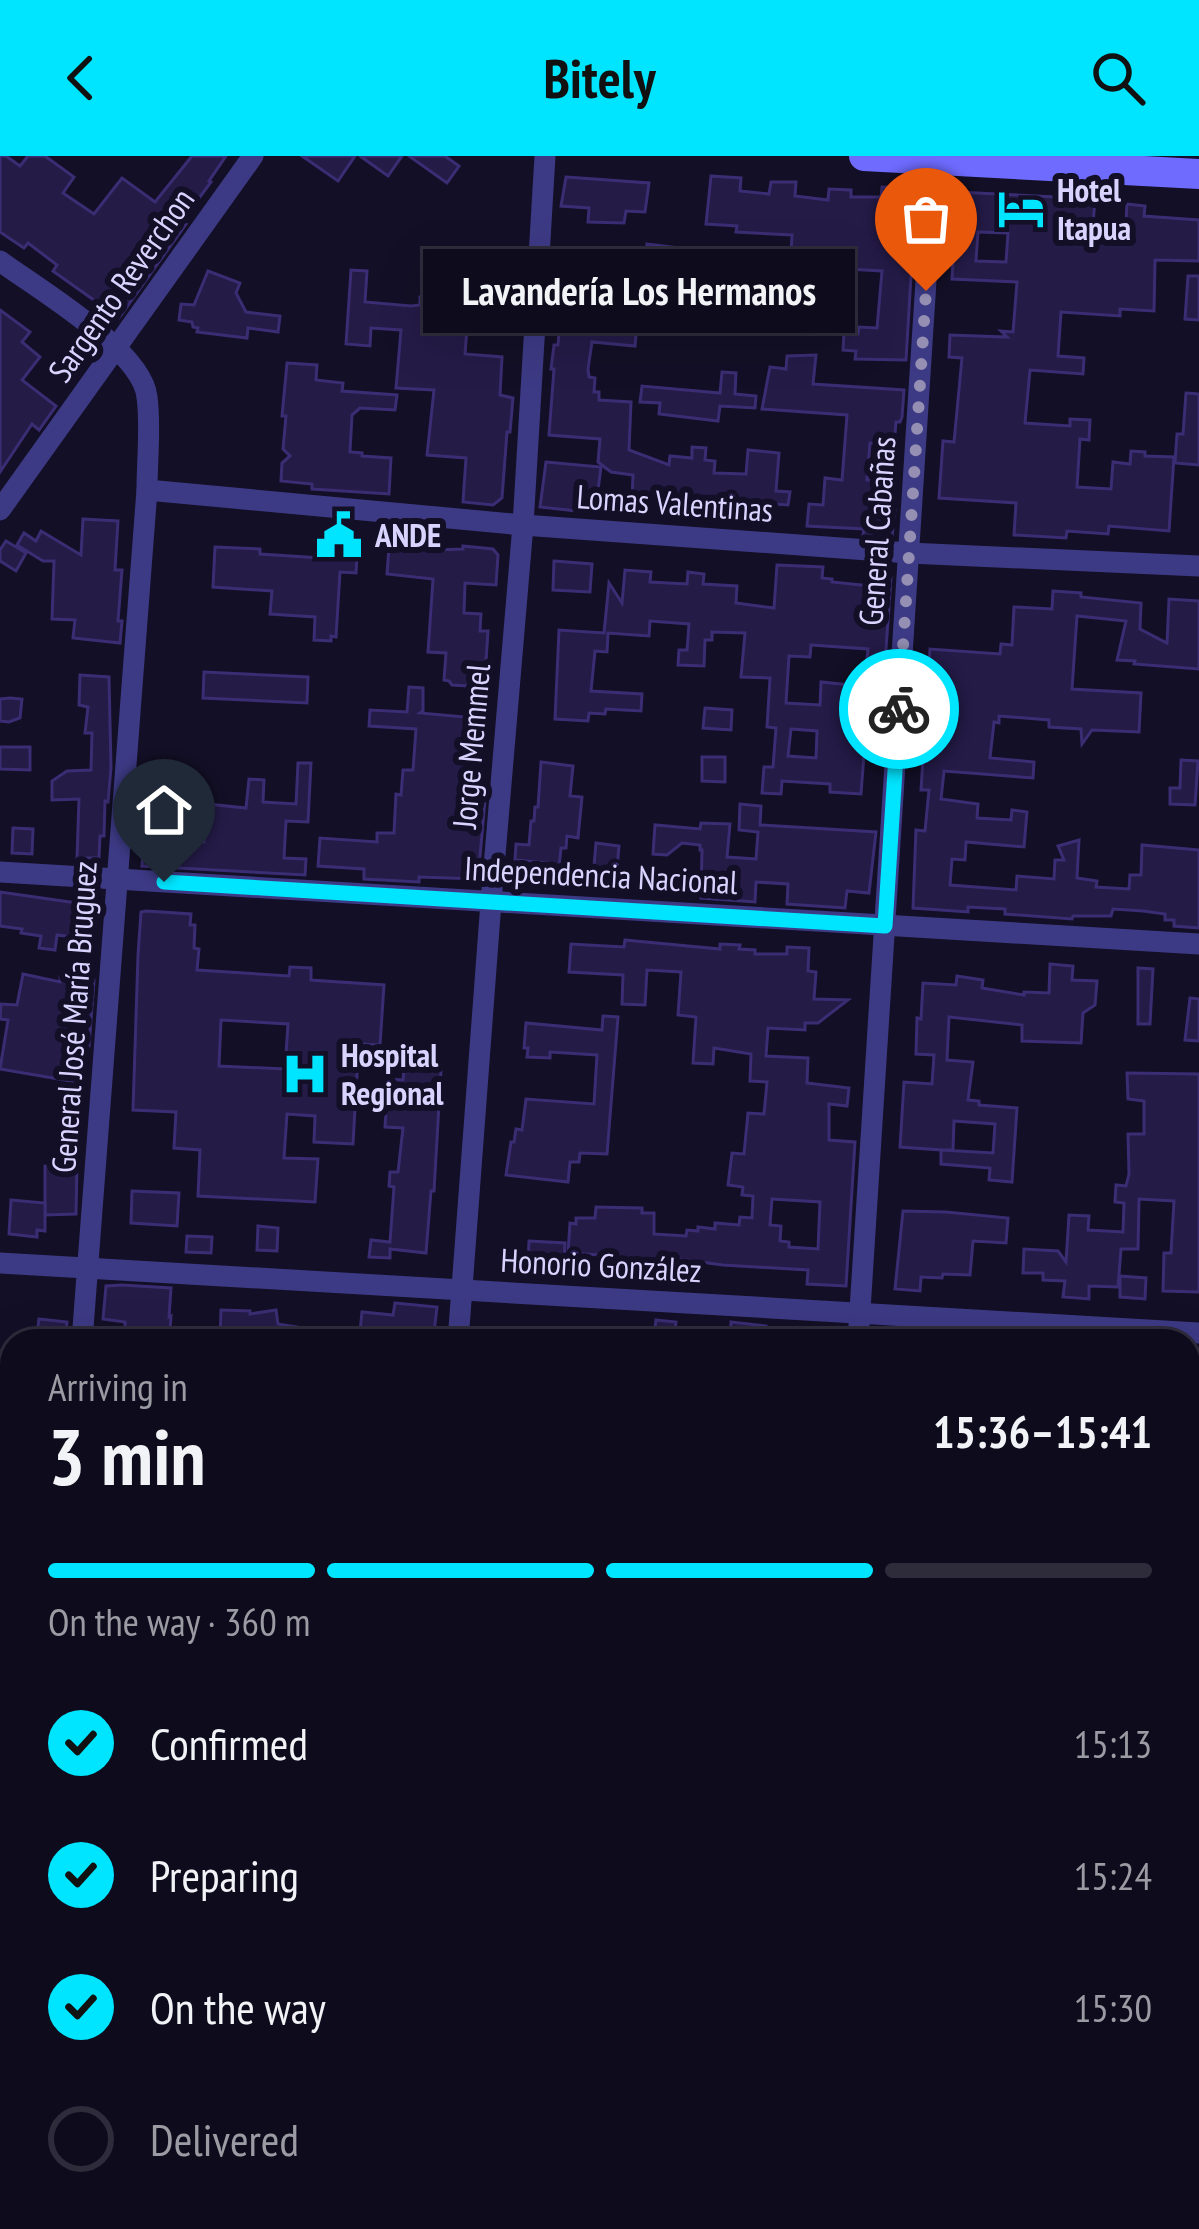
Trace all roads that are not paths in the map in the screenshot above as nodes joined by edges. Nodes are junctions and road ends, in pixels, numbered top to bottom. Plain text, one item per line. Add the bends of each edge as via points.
1 (253, 156) edge
2 (545, 156) edge
3 (864, 156) edge
4 (934, 158) edge
5 (1199, 174) edge
6 (0, 261) edge
7 (118, 347) junction
8 (147, 490) junction
9 (0, 510) edge
10 (523, 525) junction
11 (909, 553) junction
12 (1199, 566) edge
13 (0, 872) edge
14 (117, 879) junction
15 (490, 902) junction
16 (885, 926) junction
17 (1199, 944) edge
18 (0, 1263) edge
19 (89, 1268) junction
20 (462, 1290) junction
21 (860, 1313) junction
22 (83, 1329) edge
23 (459, 1329) edge
24 (859, 1329) edge
25 (1131, 1329) edge

1 - 7 street, Sargento Reverchon
2 - 10 street, Jorge Memmel
3 - 4 main road
4 - 5 main road
4 - 11 street, General Cabañas
6 - 7 street
7 - 8 street, General José María Bruguez via 148,394
7 - 9 street, Sargento Reverchon
8 - 10 street, Lomas Valentinas
8 - 14 street, General José María Bruguez
10 - 11 street, Lomas Valentinas
10 - 15 street, Jorge Memmel
11 - 12 street, Lomas Valentinas
11 - 16 street, General Cabañas
13 - 14 street, Independencia Nacional
14 - 15 street, Independencia Nacional
14 - 19 street, General José María Bruguez
15 - 16 street, Independencia Nacional
15 - 20 street, Jorge Memmel
16 - 17 street, Independencia Nacional
16 - 21 street, General Cabañas
18 - 19 street, Honorio González
19 - 20 street, Honorio González
19 - 22 street, General José María Bruguez
20 - 21 street, Honorio González
20 - 23 street, Jorge Memmel
21 - 24 street, General Cabañas
21 - 25 street, Honorio González

